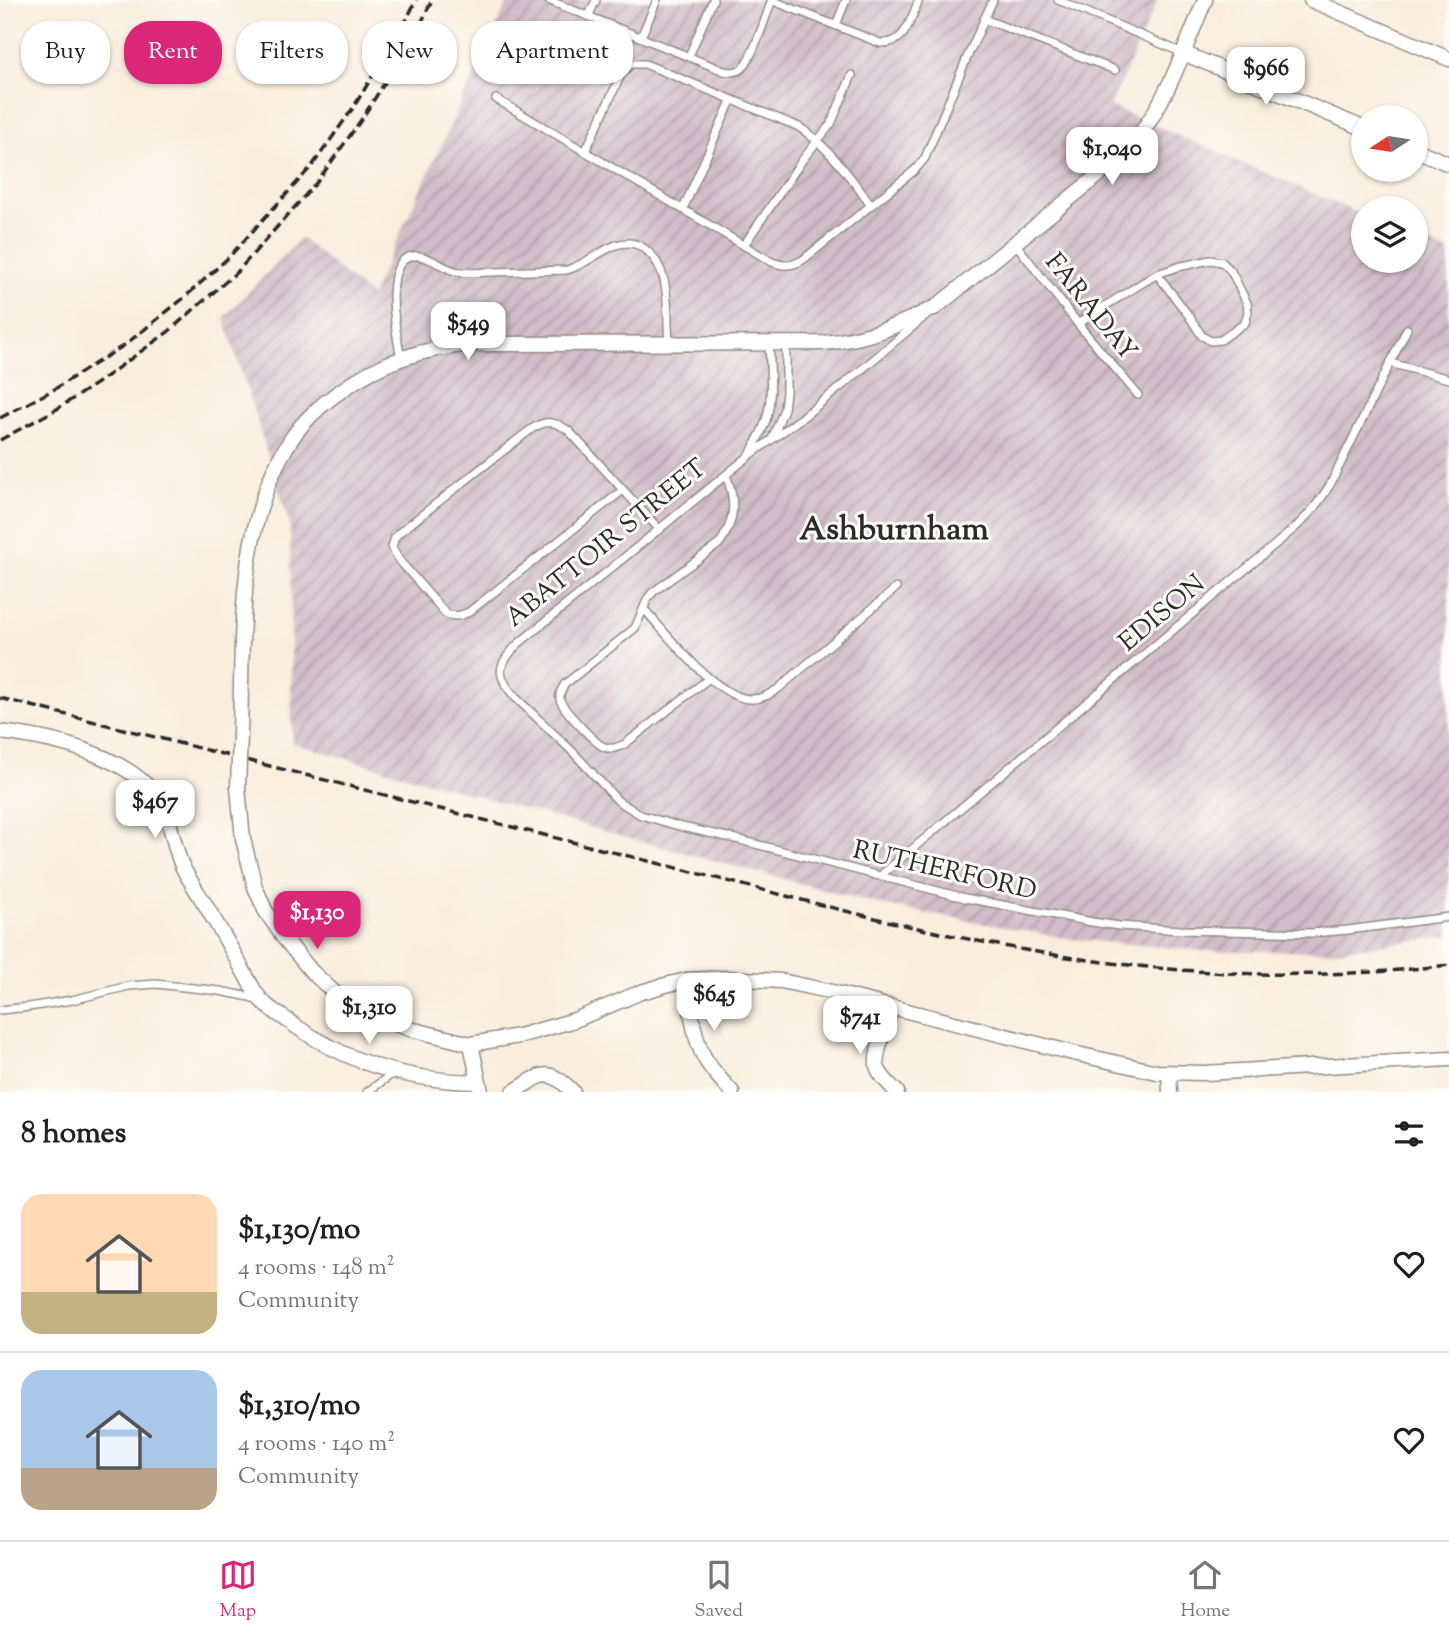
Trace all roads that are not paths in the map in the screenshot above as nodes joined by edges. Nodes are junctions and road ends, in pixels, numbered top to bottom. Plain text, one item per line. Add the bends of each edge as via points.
1 (548, 0) edge
2 (596, 0) edge
3 (657, 0) edge
4 (713, 0) edge
5 (771, 0) edge
6 (846, 0) edge
7 (919, 0) edge
8 (993, 0) edge
9 (1058, 0) edge
10 (1205, 0) edge
11 (1311, 0) edge
12 (589, 15) junction
13 (984, 19) junction
14 (836, 25) junction
15 (640, 37) junction
16 (1183, 53) junction
17 (689, 56) junction
18 (1449, 59) edge
19 (1115, 70) dead end
20 (852, 75) dead end
21 (496, 99) dead end
22 (731, 101) junction
23 (1351, 123) edge
24 (818, 142) junction
25 (585, 152) junction
26 (1428, 155) edge
27 (1449, 164) edge
28 (872, 205) junction
29 (683, 209) junction
30 (1015, 243) junction
31 (744, 245) junction
32 (1157, 275) junction
33 (936, 307) junction
34 (1078, 324) junction
35 (1407, 330) dead end
36 (670, 344) junction
37 (769, 344) junction
38 (786, 344) junction
39 (401, 359) junction
40 (1390, 363) junction
41 (1447, 381) edge
42 (1138, 395) dead end
43 (772, 440) junction
44 (749, 456) junction
45 (726, 475) junction
46 (624, 490) junction
47 (660, 530) junction
48 (896, 588) dead end
49 (644, 609) junction
50 (500, 671) joint
51 (708, 679) junction
52 (0, 732) edge
53 (880, 876) junction
54 (1449, 917) edge
55 (687, 980) junction
56 (261, 1003) junction
57 (892, 1007) junction
58 (0, 1010) edge
59 (471, 1045) junction
60 (1449, 1059) edge
61 (396, 1072) junction
62 (1169, 1073) junction
63 (480, 1087) edge
64 (367, 1092) edge
65 (513, 1092) edge
66 (573, 1092) edge
67 (732, 1092) edge
68 (897, 1092) edge
69 (1170, 1092) edge

1 - 12 lane
2 - 12 lane
3 - 15 lane
4 - 17 lane
5 - 14 lane
5 - 17 lane via 743,68 724,71
6 - 14 lane
7 - 14 lane via 905,33 894,42 880,43
8 - 13 lane
9 - 16 lane
10 - 16 street, ABATTOIR STREET
11 - 18 street
12 - 15 lane
13 - 19 lane
13 - 28 lane via 925,158
15 - 17 lane
16 - 23 street
16 - 30 street, ABATTOIR STREET via 1134,142
20 - 24 lane
21 - 25 lane
22 - 24 lane via 791,123
22 - 25 lane via 645,64 631,64 621,75
22 - 29 lane
24 - 28 lane
24 - 31 lane
25 - 29 lane
26 - 27 street
28 - 31 lane via 797,263 782,266
29 - 31 lane
30 - 33 street, ABATTOIR STREET
30 - 34 lane, FARADAY
32 - 32 lane via 1210,260 1222,262 1247,303 1245,323 1221,340 1211,341 1202,336
32 - 34 lane
33 - 38 street, ABATTOIR STREET via 860,338
33 - 43 lane, ABATTOIR STREET
34 - 42 lane, FARADAY
35 - 40 lane, EDISON
36 - 37 street, ABATTOIR STREET
36 - 39 street, ABATTOIR STREET via 477,344 443,347
36 - 39 lane via 659,264 637,244 627,243 567,270 460,272 419,256 407,258 400,263 394,281
37 - 38 street, ABATTOIR STREET
37 - 44 lane, ABATTOIR STREET via 769,407
38 - 43 lane via 784,409
39 - 59 street, ABATTOIR STREET, bridge via 353,382 328,400 294,436 269,483 257,519 243,616 238,788 243,839 265,911 312,972 337,995 364,1012
40 - 41 lane
40 - 53 lane, EDISON via 1314,510
43 - 44 lane, ABATTOIR STREET
44 - 45 lane, ABATTOIR STREET
45 - 47 lane, ABATTOIR STREET
45 - 49 lane via 734,499 725,536 653,592
46 - 46 lane via 569,431 560,424 544,423 400,533 392,547 444,613 462,616
46 - 47 lane
47 - 50 lane, ABATTOIR STREET via 517,644
48 - 51 lane via 766,696 740,698
49 - 51 lane
49 - 51 lane via 635,628 565,684 559,697 565,710 602,746 617,748
50 - 53 lane, RUTHERFORD via 514,696 618,801 641,815
52 - 56 street via 48,739 97,755 136,775 150,789 164,808 184,869
53 - 54 lane, RUTHERFORD via 965,898 1152,929 1312,933
55 - 57 street via 781,981
55 - 59 street via 519,1037
55 - 67 street via 703,1055
56 - 58 lane via 220,991 156,984
56 - 61 street via 325,1045
57 - 62 street
57 - 68 street via 876,1064
59 - 63 street
60 - 62 street
61 - 63 street
61 - 64 lane
62 - 69 street
65 - 66 street via 547,1075 561,1079

